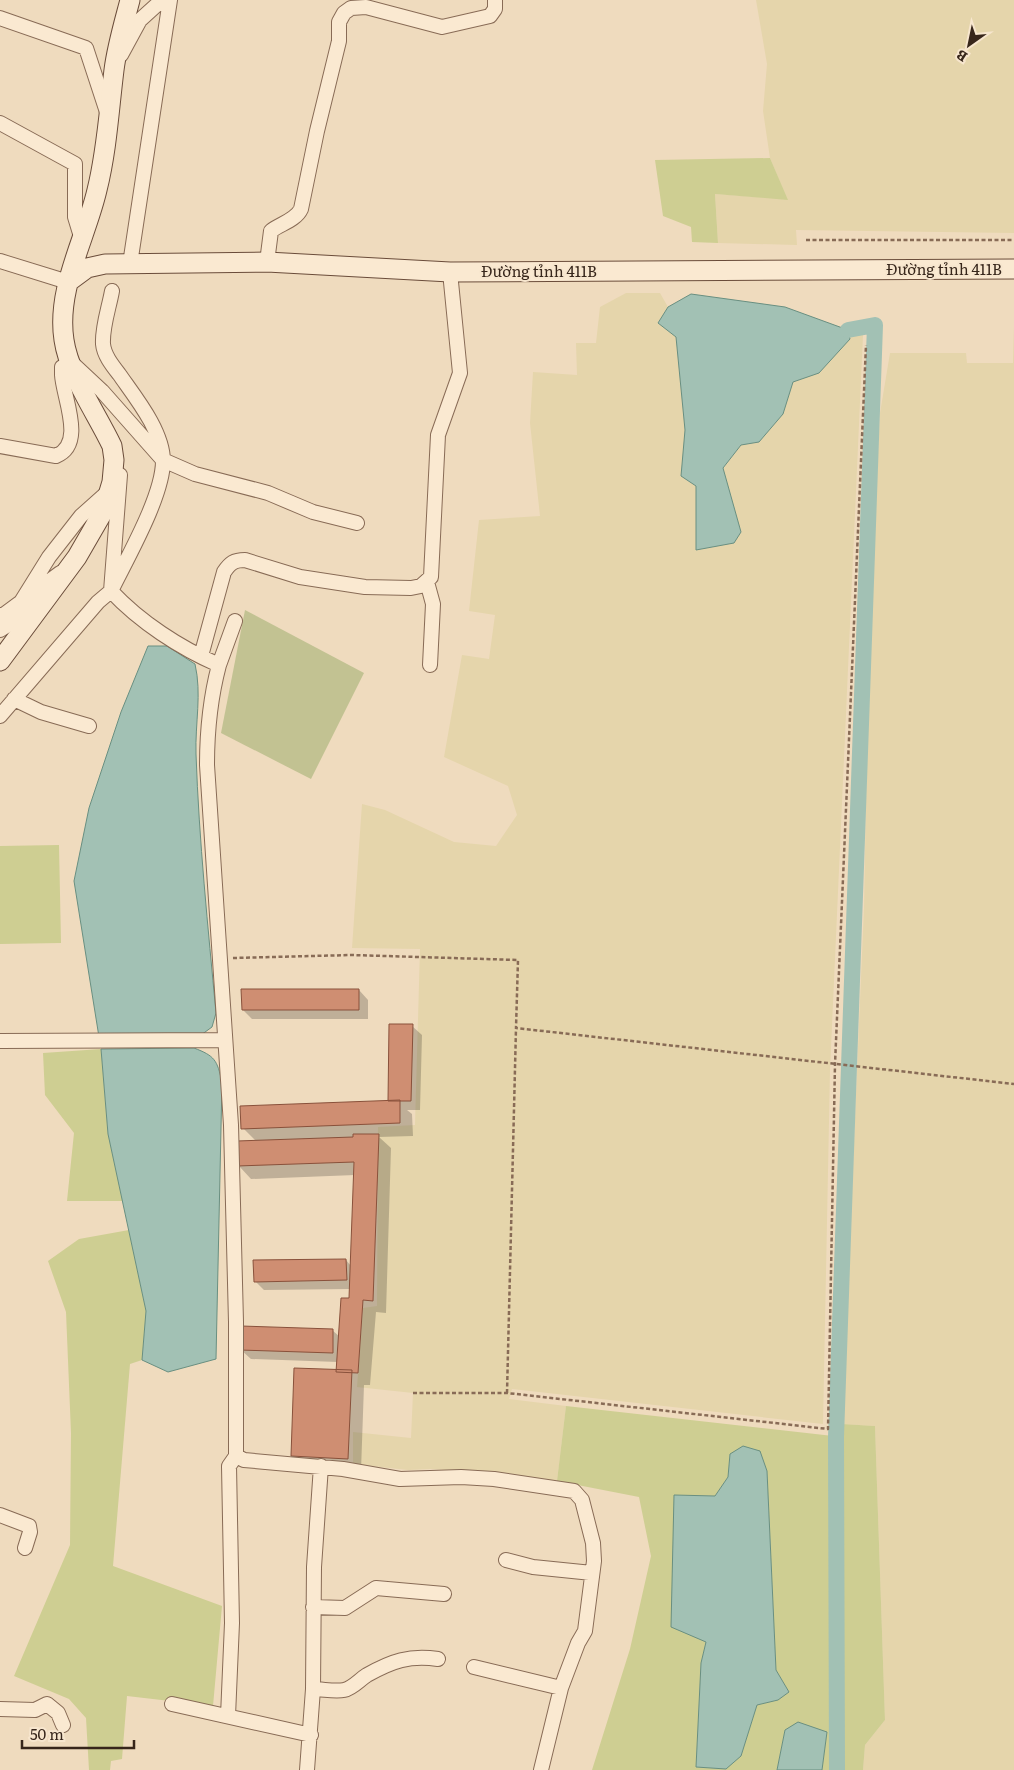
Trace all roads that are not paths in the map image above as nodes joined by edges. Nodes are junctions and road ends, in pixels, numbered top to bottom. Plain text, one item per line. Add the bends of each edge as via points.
1 (130, 0) edge
2 (162, 0) edge
3 (170, 0) edge
4 (495, 0) edge
5 (0, 18) edge
6 (114, 69) junction
7 (109, 120) junction
8 (0, 123) edge
9 (82, 240) junction
10 (0, 261) edge
11 (267, 262) junction
12 (130, 264) junction
13 (1014, 270) edge
14 (450, 272) junction
15 (68, 282) junction
16 (112, 291) dead end
17 (71, 362) junction
18 (0, 446) edge
19 (114, 460) junction
20 (163, 460) junction
21 (109, 490) junction
22 (356, 523) dead end
23 (72, 563) junction
24 (428, 582) junction
25 (111, 591) junction
26 (21, 602) junction
27 (44, 602) junction
28 (0, 615) edge
29 (235, 621) dead end
30 (0, 630) edge
31 (200, 656) junction
32 (0, 661) edge
33 (430, 664) dead end
34 (219, 665) junction
35 (14, 699) junction
36 (0, 716) edge
37 (89, 726) dead end
38 (0, 1040) edge
39 (225, 1040) junction
40 (236, 1456) junction
41 (321, 1466) junction
42 (0, 1515) edge
43 (25, 1548) dead end
44 (506, 1560) dead end
45 (592, 1572) junction
46 (444, 1594) dead end
47 (313, 1607) junction
48 (438, 1659) dead end
49 (474, 1668) dead end
50 (561, 1688) junction
51 (313, 1689) junction
52 (172, 1704) dead end
53 (0, 1709) edge
54 (228, 1716) junction
55 (63, 1725) dead end
56 (310, 1735) junction
57 (307, 1770) edge
58 (541, 1770) edge

1 - 6 main road
2 - 6 street via 140,20
3 - 12 street
4 - 11 street via 490,16 445,27 366,7 351,8 344,13 301,210 297,217 271,231
5 - 7 street via 86,48
6 - 7 main road
7 - 9 main road via 97,190
8 - 9 street via 75,164 75,217
9 - 15 main road
10 - 15 street
11 - 12 main road, Đường tỉnh 411B
11 - 14 main road, Đường tỉnh 411B
12 - 15 main road, Đường tỉnh 411B via 87,268
13 - 14 main road, Đường tỉnh 411B
14 - 24 street via 460,372 438,435 434,562
15 - 17 main road via 63,314 64,340
16 - 20 street via 103,344 106,356 146,413
17 - 18 street via 62,367 72,430 64,450 56,456
17 - 19 main road via 112,446
17 - 20 street via 97,385
19 - 21 main road
19 - 25 street via 120,476
20 - 22 street via 195,474 268,493 313,512
20 - 25 street via 150,510
21 - 23 main road via 103,512
21 - 26 street via 81,516 49,557
23 - 26 street
23 - 27 main road
24 - 31 street via 411,588 332,583 236,560 229,564 221,579
24 - 33 street via 433,604
25 - 31 street via 154,628
25 - 35 street
26 - 28 street
27 - 30 street
27 - 32 main road
29 - 34 street
31 - 34 street
34 - 39 street via 211,693 207,744
35 - 36 street
35 - 37 street via 41,712
38 - 39 street
39 - 40 street via 231,1125
40 - 41 street via 244,1460
40 - 54 street via 230,1466 232,1623
41 - 45 street via 400,1480 487,1478 574,1491 582,1500 593,1543
41 - 47 street
42 - 43 street via 29,1526
44 - 45 street
45 - 50 street via 585,1631
46 - 47 street via 376,1588 345,1608
47 - 51 street
48 - 51 street via 401,1658 350,1688
49 - 50 street
50 - 58 street
51 - 56 street
52 - 54 street
53 - 55 street via 35,1710 47,1704 58,1713
54 - 56 street
56 - 57 street

